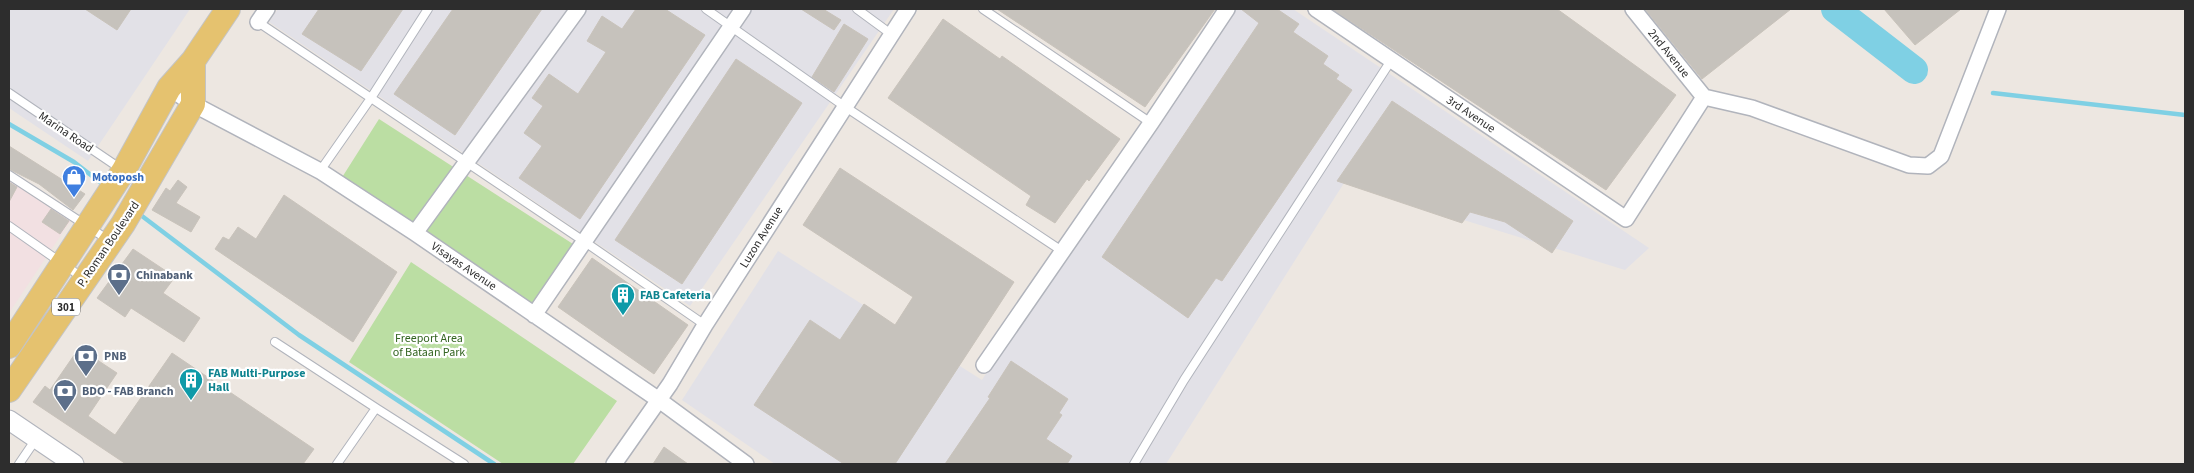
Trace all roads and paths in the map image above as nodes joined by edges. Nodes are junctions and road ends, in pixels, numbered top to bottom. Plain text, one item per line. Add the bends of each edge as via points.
1 (228, 9) edge
2 (267, 9) edge
3 (428, 9) edge
4 (578, 9) edge
5 (706, 9) edge
6 (743, 9) edge
7 (857, 9) edge
8 (908, 9) edge
9 (983, 9) edge
10 (1227, 9) edge
11 (1316, 9) edge
12 (1633, 9) edge
13 (1998, 9) edge
14 (258, 22) joint
15 (731, 26) junction
16 (891, 34) junction
17 (1392, 60) junction
18 (193, 61) junction
19 (169, 88) junction
20 (9, 93) edge
21 (1704, 97) junction
22 (371, 98) junction
23 (193, 104) junction
24 (844, 106) junction
25 (1151, 123) junction
26 (467, 162) junction
27 (320, 172) junction
28 (9, 175) edge
29 (119, 176) junction
30 (94, 217) junction
31 (9, 226) edge
32 (117, 233) junction
33 (415, 233) junction
34 (585, 242) junction
35 (1062, 251) junction
36 (70, 279) junction
37 (534, 314) junction
38 (705, 325) junction
39 (275, 342) dead end
40 (9, 346) edge
41 (984, 365) dead end
42 (9, 390) edge
43 (659, 400) junction
44 (376, 408) junction
45 (9, 420) edge
46 (36, 438) junction
47 (19, 464) edge
48 (74, 464) edge
49 (337, 464) edge
50 (464, 464) edge
51 (614, 464) edge
52 (746, 464) edge
53 (1134, 464) edge

1 - 18 main road, P. Roman Boulevard / 301
2 - 14 street
3 - 22 lane
4 - 26 street
5 - 15 lane
6 - 15 street
7 - 16 lane
8 - 16 street, Luzon Avenue
9 - 25 lane
10 - 25 street
11 - 17 street, 3rd Avenue
12 - 21 street, 2nd Avenue
13 - 21 street via 1941,156 1928,166 1909,165 1752,108
14 - 22 lane
15 - 24 lane
15 - 34 street
16 - 24 street, Luzon Avenue
17 - 21 street, 3rd Avenue via 1626,219
17 - 53 lane via 1184,380
18 - 19 main road, P. Roman Boulevard / 301
18 - 23 main road, P. Roman Boulevard / 301
19 - 23 street, Visayas Avenue
19 - 29 main road, P. Roman Boulevard / 301
20 - 29 lane, Marina Road
22 - 26 lane
22 - 27 lane
23 - 27 street, Visayas Avenue
23 - 32 main road, P. Roman Boulevard / 301
24 - 35 lane
24 - 38 street, Luzon Avenue
25 - 35 street
26 - 33 street
26 - 34 lane
27 - 33 street, Visayas Avenue
28 - 30 lane
29 - 30 main road, P. Roman Boulevard / 301
30 - 32 lane
30 - 36 main road, P. Roman Boulevard / 301
31 - 36 lane
32 - 36 main road, P. Roman Boulevard / 301
33 - 37 street, Visayas Avenue
34 - 37 street
34 - 38 lane
35 - 41 street
36 - 40 main road, P. Roman Boulevard / 301
36 - 42 main road, P. Roman Boulevard / 301
37 - 43 street, Visayas Avenue
38 - 43 street, Luzon Avenue
39 - 44 lane
43 - 51 street, Luzon Avenue
43 - 52 street, Visayas Avenue
44 - 49 lane
44 - 50 lane
45 - 46 street
46 - 47 lane
46 - 48 street

